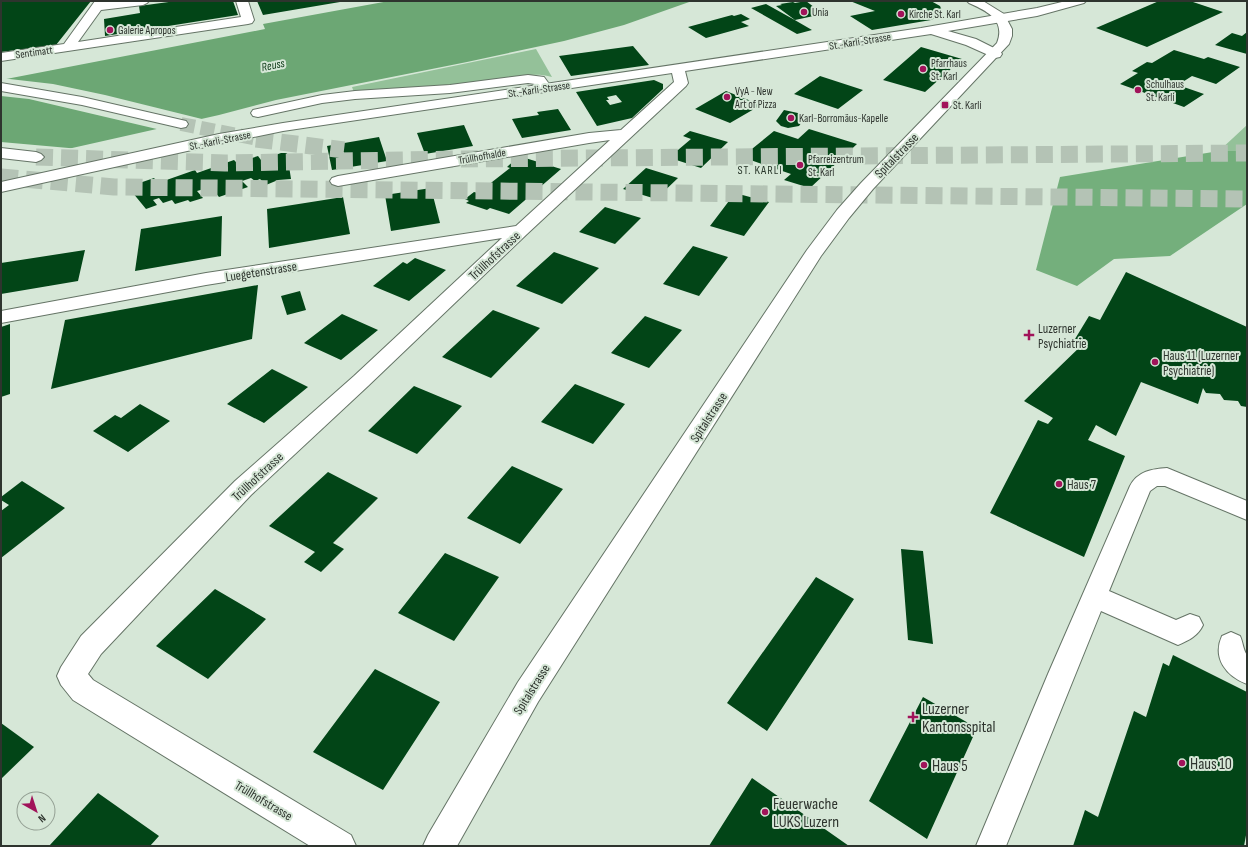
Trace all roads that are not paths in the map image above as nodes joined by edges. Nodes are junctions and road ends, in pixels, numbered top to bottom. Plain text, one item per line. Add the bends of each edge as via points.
1 (143, 1) edge
2 (242, 1) edge
3 (973, 1) edge
4 (1080, 1) edge
5 (98, 4) edge
6 (1000, 17) junction
7 (930, 30) junction
8 (67, 48) junction
9 (995, 54) junction
10 (1, 57) edge
11 (677, 68) junction
12 (1, 87) edge
13 (545, 88) junction
14 (258, 113) dead end
15 (181, 124) tunnel mouth
16 (626, 134) junction
17 (1, 153) edge
18 (36, 157) tunnel mouth
19 (338, 181) dead end
20 (1, 187) edge
21 (521, 230) junction
22 (1, 317) edge
23 (1247, 511) edge
24 (1094, 596) junction
25 (1190, 625) dead end
26 (1230, 644) dead end
27 (1247, 672) edge
28 (340, 846) edge
29 (439, 846) edge
30 (992, 846) edge

1 - 5 main road
2 - 8 main road, Sentimatt via 248,20
3 - 6 main road
4 - 6 main road, St.-Karli-Strasse via 1037,12
5 - 8 main road
6 - 7 main road, St.-Karli-Strasse
6 - 9 main road, Spitalstrasse via 1006,37
7 - 9 main road via 971,42
7 - 11 main road, St.-Karli-Strasse
8 - 10 main road, Sentimatt
9 - 29 main road, Spitalstrasse via 867,186 813,254 528,692
11 - 13 main road, St.-Karli-Strasse
11 - 16 main road, Trüllhofstrasse via 681,83
12 - 15 main road via 82,101
13 - 14 lane via 539,80 528,79 450,89 348,95
13 - 20 main road, St.-Karli-Strasse via 283,127
16 - 19 main road, Trüllhofhalde via 589,138
16 - 21 main road, Trüllhofstrasse
17 - 18 main road
21 - 22 main road, Luegetenstrasse via 206,280
21 - 28 main road, Trüllhofstrasse via 361,382 243,488 91,645 71,676 83,690
23 - 24 lane via 1167,477 1152,478 1141,486
24 - 25 lane via 1178,634
24 - 30 lane
26 - 27 lane via 1231,654

